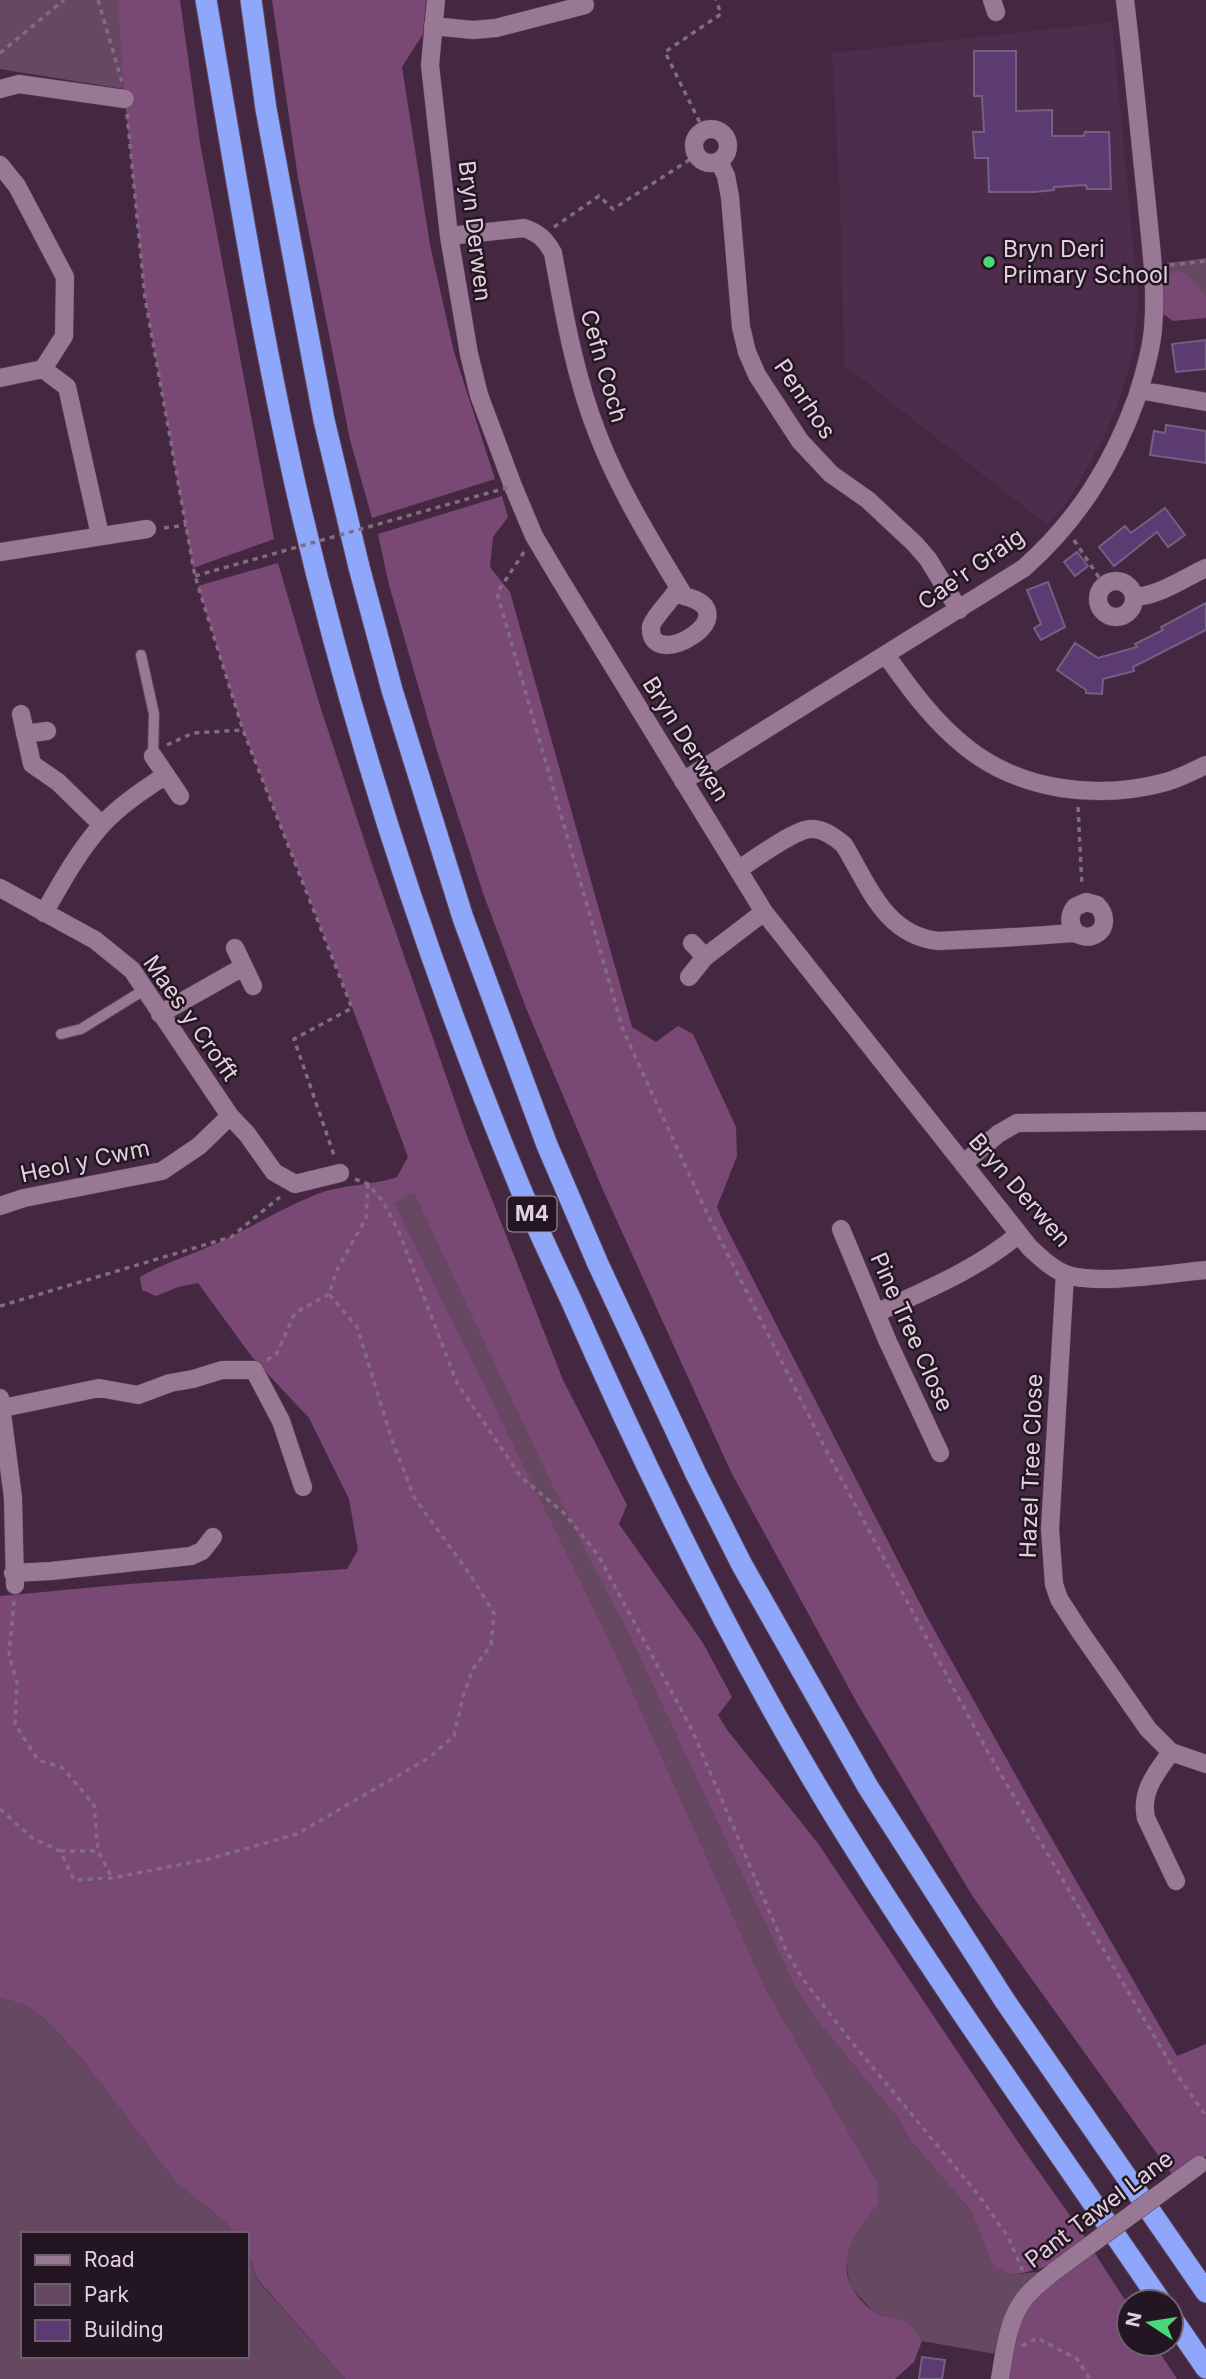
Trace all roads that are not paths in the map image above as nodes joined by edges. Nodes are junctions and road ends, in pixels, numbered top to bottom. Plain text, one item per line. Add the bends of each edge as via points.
1 (206, 0) edge
2 (251, 0) edge
3 (436, 0) edge
4 (1125, 0) edge
5 (585, 5) dead end
6 (433, 26) junction
7 (0, 89) edge
8 (125, 99) road end
9 (719, 161) junction
10 (0, 165) edge
11 (449, 236) junction
12 (43, 369) junction
13 (0, 378) edge
14 (1139, 390) junction
15 (1206, 402) edge
16 (147, 529) road end
17 (100, 535) junction
18 (0, 552) edge
19 (1206, 568) edge
20 (679, 587) dead end
21 (1134, 597) junction
22 (959, 610) junction
23 (141, 655) dead end
24 (886, 655) junction
25 (20, 714) dead end
26 (47, 732) dead end
27 (25, 734) junction
28 (153, 756) joint
29 (1206, 765) edge
30 (166, 775) junction
31 (683, 781) junction
32 (180, 796) dead end
33 (102, 825) junction
34 (738, 870) junction
35 (0, 888) edge
36 (764, 912) junction
37 (44, 913) junction
38 (1076, 933) junction
39 (692, 943) dead end
40 (234, 948) dead end
41 (705, 957) junction
42 (243, 967) junction
43 (689, 976) dead end
44 (253, 986) dead end
45 (144, 990) junction
46 (160, 1014) junction
47 (61, 1034) dead end
48 (230, 1116) junction
49 (1206, 1121) edge
50 (963, 1164) junction
51 (340, 1173) road end
52 (0, 1206) edge
53 (841, 1229) dead end
54 (1019, 1234) junction
55 (1206, 1270) edge
56 (1065, 1274) junction
57 (876, 1313) junction
58 (1, 1403) edge
59 (940, 1453) dead end
60 (303, 1487) dead end
61 (213, 1537) dead end
62 (1171, 1752) junction
63 (1206, 1764) edge
64 (1176, 1881) dead end
65 (1202, 2162) edge
66 (1151, 2288) edge
67 (1206, 2292) edge
68 (1185, 2337) edge
69 (1206, 2368) edge
70 (1000, 2379) edge

1 - 66 highway, M4 via 283,423 324,601 380,801 425,938 520,1187 608,1386 763,1690 830,1806 963,2013
2 - 67 highway, M4 via 266,109 324,421 359,567 463,918 547,1145 696,1474 855,1764 1005,2001
3 - 6 street, Bryn Derwen
4 - 14 street, Cae'r Graig via 1153,276 1153,330
5 - 6 street via 496,29
6 - 11 street, Bryn Derwen via 430,65
7 - 8 street via 19,84
9 - 9 street via 709,163 696,155 694,144 704,131 715,130 727,141 727,153
9 - 22 street, Penrhos via 730,197 741,327 757,375 800,441 831,474 868,500 915,544
10 - 12 street via 17,186 65,277 64,337
11 - 20 street, Cefn Coch via 513,228 541,236 552,253 570,340 597,433 623,490
11 - 31 street, Bryn Derwen via 479,395 534,536
12 - 13 street
12 - 17 street via 67,387
14 - 15 street
14 - 22 street, Cae'r Graig via 1107,467 1080,509 1024,568
16 - 17 street
17 - 18 street
19 - 21 street via 1145,597
21 - 21 street via 1125,583 1114,581 1104,586 1099,601 1116,616 1127,613
22 - 24 street, Cae'r Graig
23 - 28 lane via 154,714
24 - 29 street via 929,713 968,749 1025,778 1094,792 1168,781
24 - 31 street, Cae'r Graig
25 - 27 street
26 - 27 street
27 - 33 street via 32,764 58,782
28 - 30 street
30 - 32 street
30 - 33 street
31 - 34 street, Bryn Derwen
33 - 37 street via 71,865
34 - 36 street, Bryn Derwen
34 - 38 street via 797,833 824,831 844,845 884,911 909,934 938,941
35 - 37 street, Maes y Crofft
36 - 41 street
36 - 50 street, Bryn Derwen
37 - 45 street, Maes y Crofft via 95,940 132,970
38 - 38 street via 1070,923 1075,907 1083,902 1097,905 1104,915 1098,933
39 - 41 street
40 - 42 street
41 - 43 street
42 - 44 street
42 - 46 street
45 - 46 street, Maes y Crofft
45 - 47 lane via 81,1029
46 - 48 street, Maes y Crofft
48 - 51 street via 274,1172 295,1184
48 - 52 street, Heol y Cwm via 199,1146 162,1171
49 - 50 street via 1017,1123
50 - 54 street, Bryn Derwen
53 - 57 street, Pine Tree Close
54 - 56 street, Bryn Derwen via 1042,1259
54 - 57 street via 965,1272
55 - 56 street, Bryn Derwen via 1098,1279
56 - 62 street, Hazel Tree Close via 1050,1529 1054,1584 1059,1599 1133,1709
57 - 59 street, Pine Tree Close
58 - 60 street via 99,1388 138,1395 168,1376 194,1379 222,1370 254,1370 281,1421
58 - 61 street via 12,1498 14,1579 191,1556
62 - 63 street, Hazel Tree Close
62 - 64 street via 1150,1783 1143,1807
65 - 70 street, Pant Tawel Lane, bridge via 1032,2290 1012,2323
68 - 69 highway

